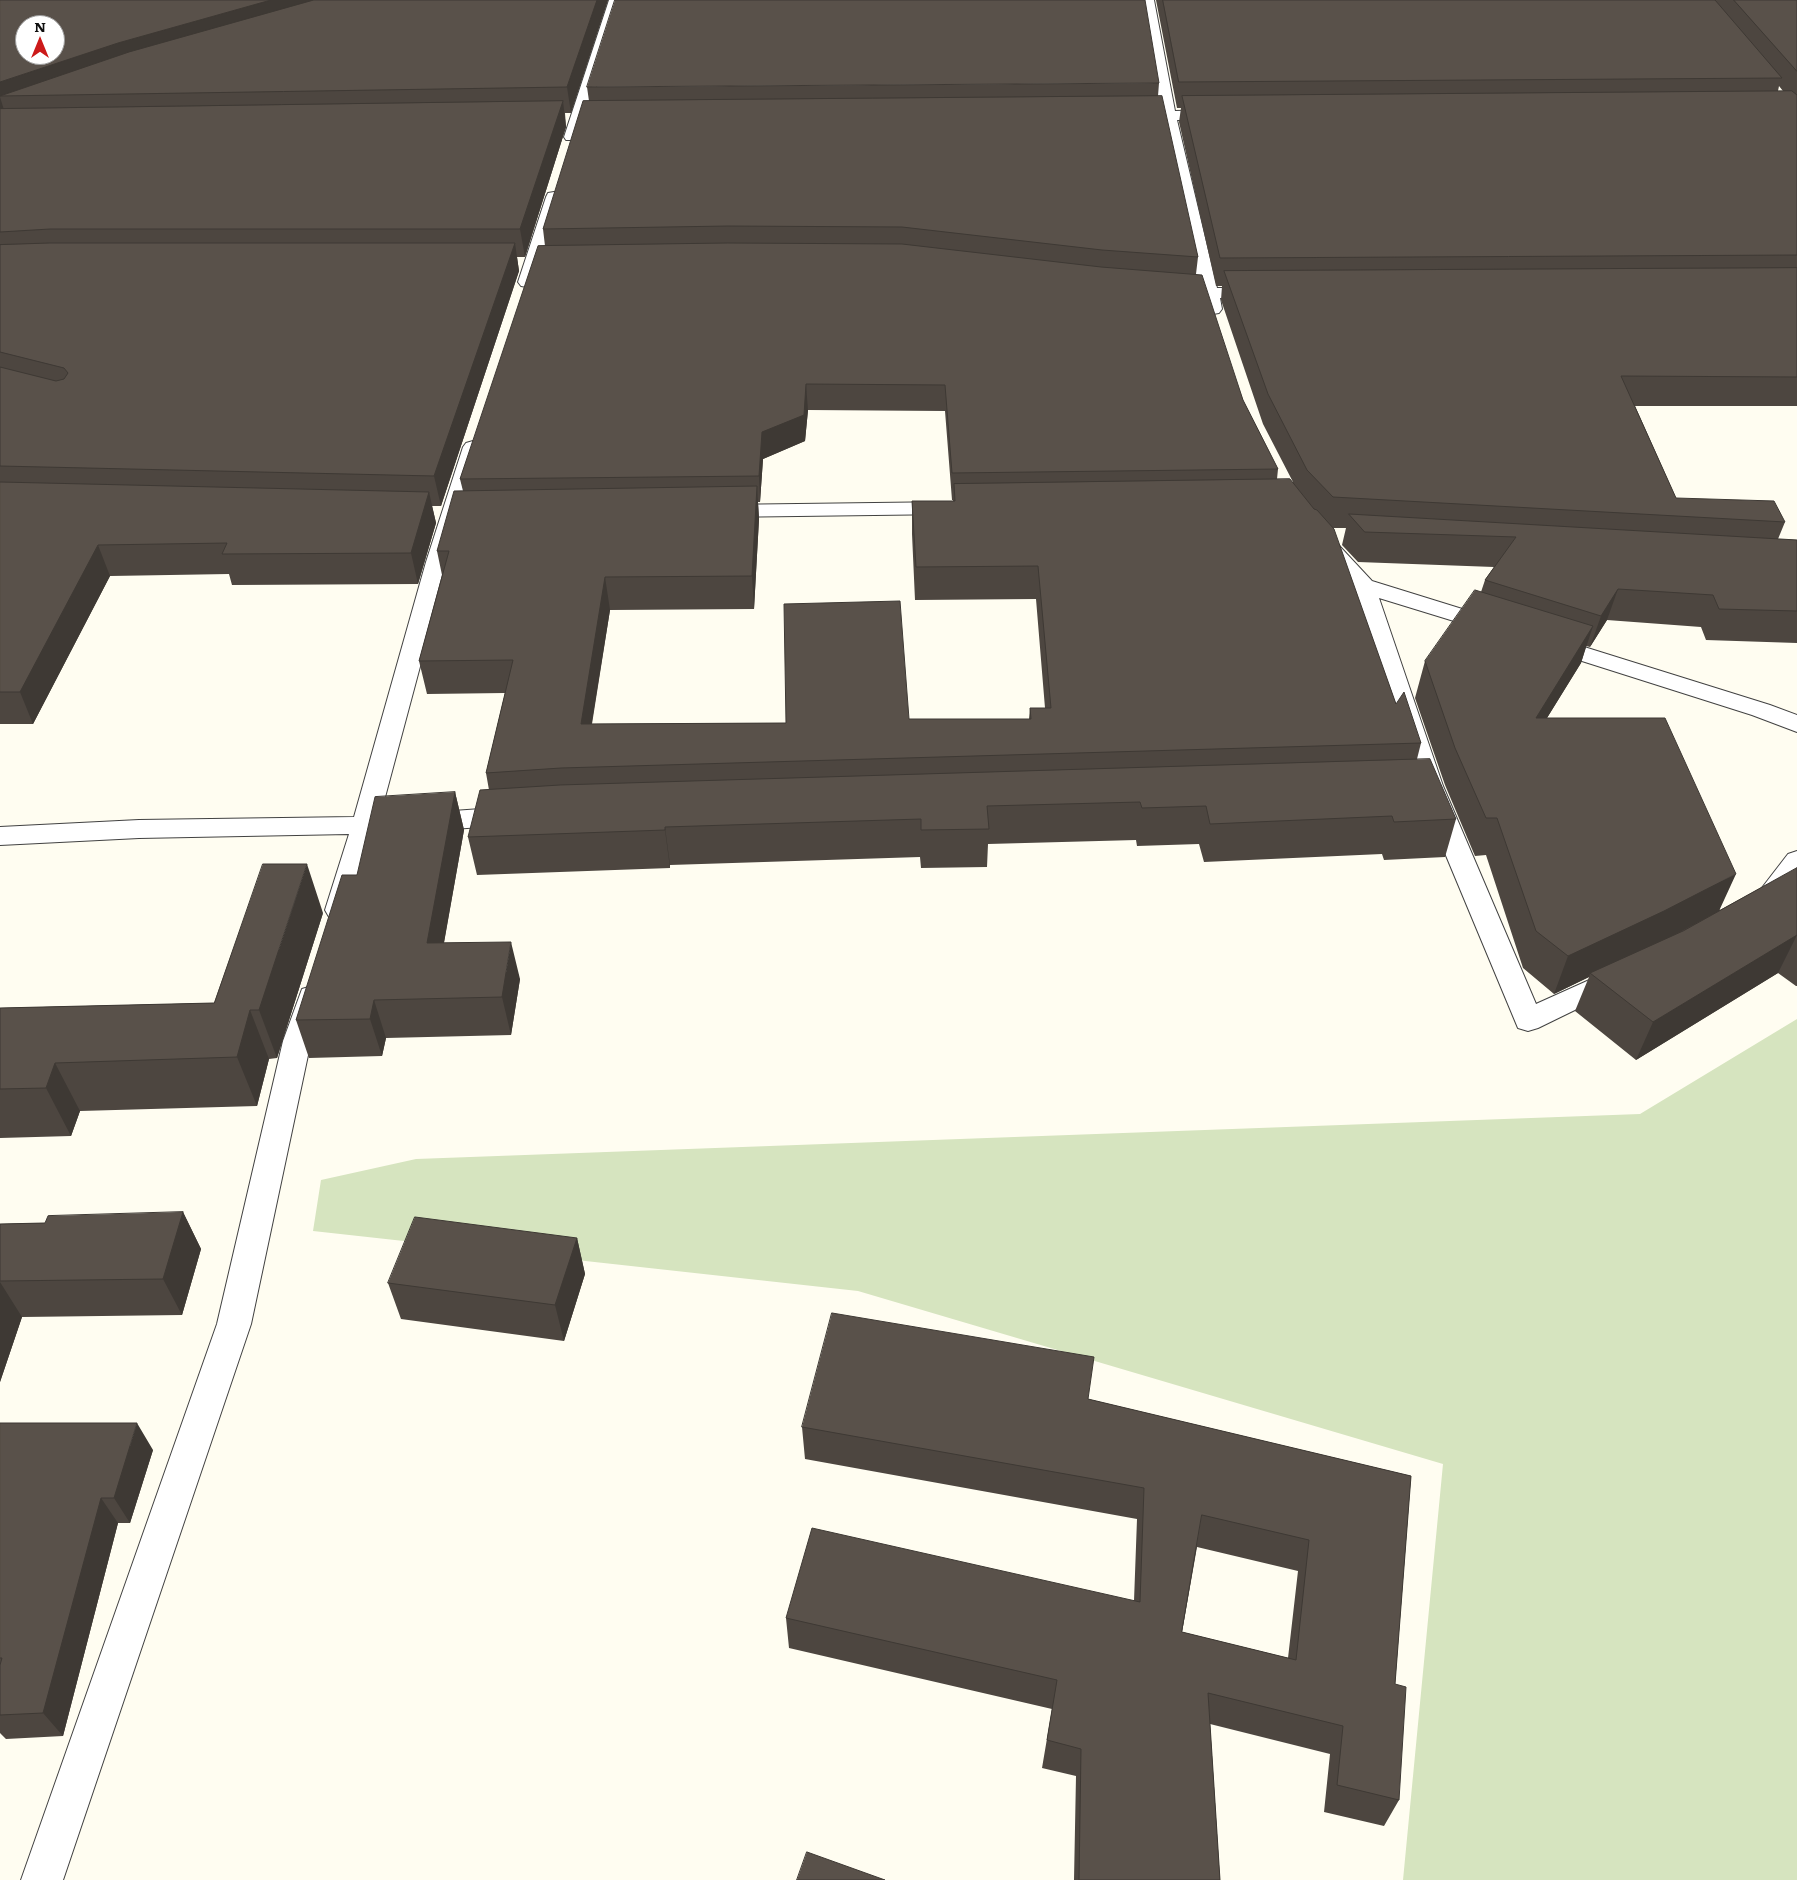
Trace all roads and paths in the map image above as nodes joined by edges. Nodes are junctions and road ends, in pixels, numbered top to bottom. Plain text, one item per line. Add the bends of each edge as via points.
1 (616, 0) edge
2 (1147, 0) edge
3 (1236, 115) edge
4 (1109, 116) edge
5 (1168, 116) junction
6 (558, 120) edge
7 (578, 120) junction
8 (597, 120) edge
9 (566, 156) edge
10 (558, 183) edge
11 (514, 264) edge
12 (533, 264) junction
13 (553, 264) edge
14 (1158, 290) edge
15 (1207, 293) junction
16 (1276, 293) edge
17 (521, 301) edge
18 (1220, 331) edge
19 (478, 432) edge
20 (974, 508) edge
21 (697, 512) edge
22 (1347, 537) dead end
23 (1364, 586) junction
24 (1797, 724) edge
25 (528, 815) edge
26 (366, 826) junction
27 (0, 836) edge
28 (1797, 860) edge
29 (1737, 914) edge
30 (1638, 968) edge
31 (42, 1880) edge

1 - 7 street
2 - 5 street
3 - 5 street
4 - 5 street
5 - 15 street
6 - 7 street
7 - 8 street
7 - 9 street
10 - 12 street
11 - 12 street
12 - 13 street
12 - 17 street
14 - 15 street
15 - 16 street
15 - 18 street
19 - 26 street via 450,515
20 - 21 street
22 - 23 street via 1315,532
23 - 24 street
23 - 30 street via 1420,786 1528,1020
25 - 26 street
26 - 27 street via 139,829
26 - 31 street via 297,1041 234,1324
28 - 29 street via 1770,896

